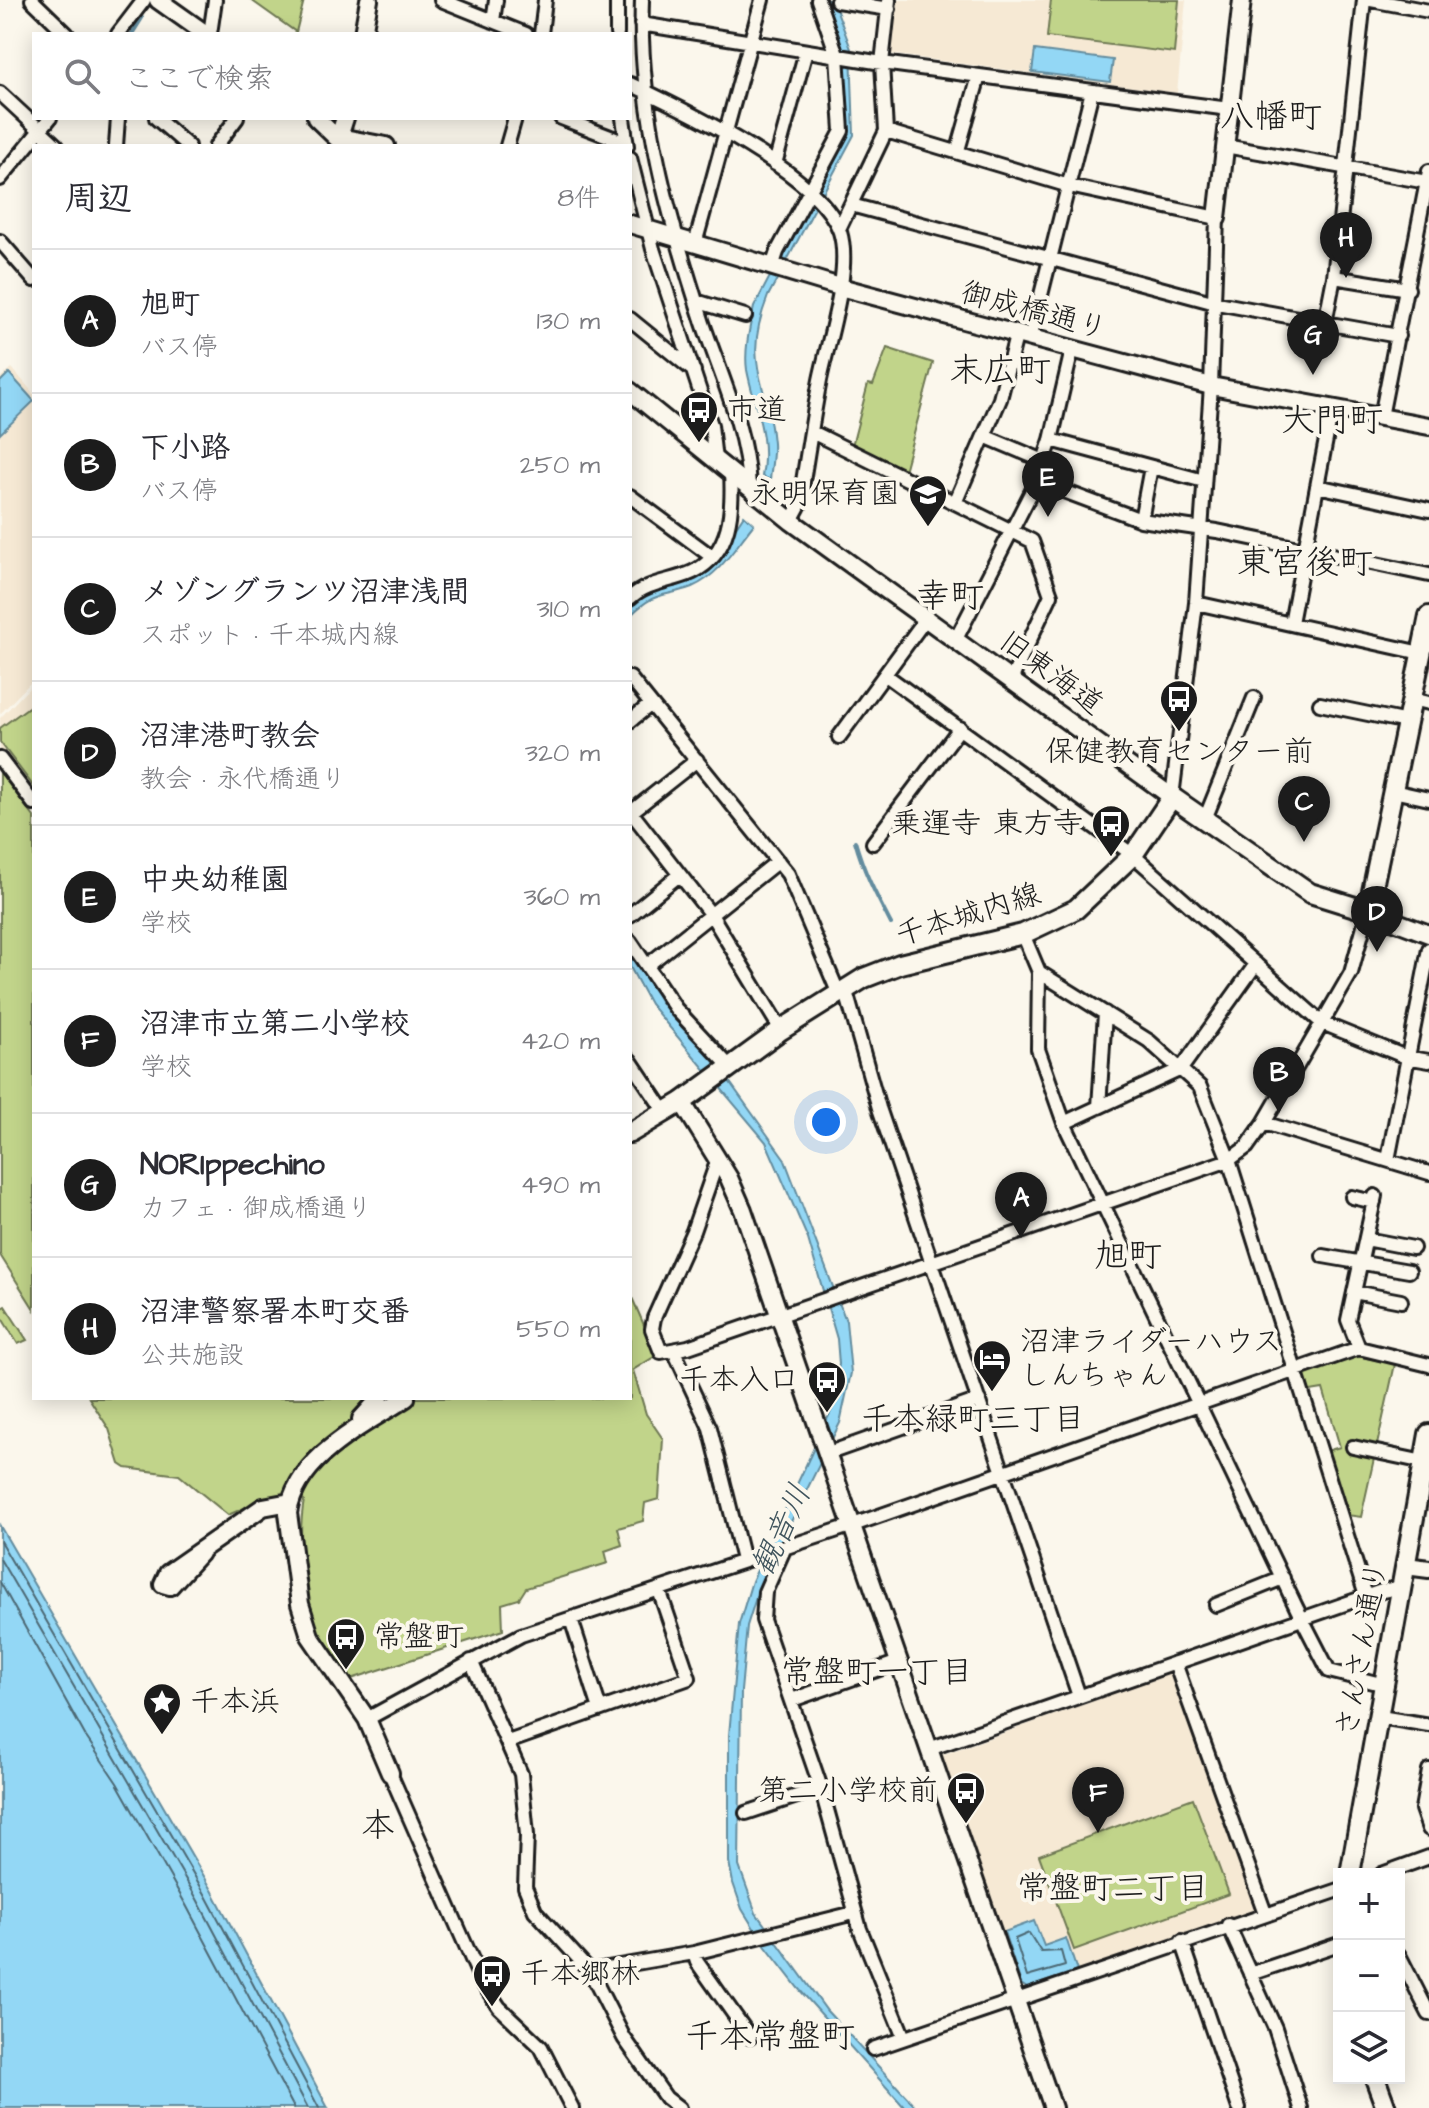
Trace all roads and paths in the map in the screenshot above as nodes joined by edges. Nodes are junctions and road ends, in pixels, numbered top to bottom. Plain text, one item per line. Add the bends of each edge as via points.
1 (32, 0) edge
2 (144, 0) edge
3 (158, 0) edge
4 (215, 0) edge
5 (369, 0) edge
6 (441, 0) edge
7 (496, 0) edge
8 (545, 0) edge
9 (617, 0) edge
10 (642, 0) edge
11 (762, 0) edge
12 (818, 0) edge
13 (1242, 0) edge
14 (1364, 0) edge
15 (1371, 0) edge
16 (837, 1) edge
17 (889, 4) edge
18 (1429, 11) edge
19 (130, 18) junction
20 (493, 21) junction
21 (641, 24) junction
22 (65, 32) edge
23 (120, 32) edge
24 (127, 32) edge
25 (205, 32) edge
26 (208, 32) edge
27 (363, 32) edge
28 (521, 32) edge
29 (541, 32) edge
30 (617, 32) edge
31 (750, 43) junction
32 (806, 51) junction
33 (837, 55) junction
34 (882, 63) junction
35 (979, 76) junction
36 (632, 85) edge
37 (646, 91) junction
38 (1092, 91) junction
39 (0, 93) edge
40 (1229, 109) junction
41 (48, 120) edge
42 (118, 120) edge
43 (158, 120) edge
44 (236, 120) edge
45 (318, 120) edge
46 (345, 120) edge
47 (514, 120) edge
48 (566, 120) edge
49 (623, 120) edge
50 (41, 129) junction
51 (886, 131) junction
52 (726, 133) junction
53 (341, 143) edge
54 (55, 144) edge
55 (116, 144) edge
56 (186, 144) edge
57 (218, 144) edge
58 (508, 144) edge
59 (625, 144) edge
60 (627, 144) edge
61 (1225, 146) junction
62 (958, 150) junction
63 (775, 164) junction
64 (1346, 164) junction
65 (632, 166) edge
66 (1428, 176) edge
67 (0, 179) edge
68 (1069, 186) junction
69 (809, 190) junction
70 (1426, 204) edge
71 (851, 205) junction
72 (1217, 218) junction
73 (632, 225) edge
74 (839, 229) junction
75 (648, 230) junction
76 (676, 238) junction
77 (0, 241) edge
78 (695, 244) junction
79 (1050, 257) junction
80 (778, 269) junction
81 (1334, 277) junction
82 (32, 278) edge
83 (840, 287) junction
84 (1408, 289) junction
85 (696, 301) junction
86 (1212, 302) junction
87 (745, 316) dead end
88 (632, 321) edge
89 (1325, 323) junction
90 (1398, 336) junction
91 (1023, 338) junction
92 (1072, 350) junction
93 (694, 371) junction
94 (1211, 386) junction
95 (632, 393) edge
96 (1332, 408) junction
97 (1381, 417) junction
98 (1429, 426) edge
99 (812, 432) junction
100 (984, 436) junction
101 (1051, 440) junction
102 (715, 460) junction
103 (1044, 461) junction
104 (1151, 467) junction
105 (731, 472) junction
106 (1037, 481) junction
107 (1204, 481) junction
108 (1317, 486) junction
109 (749, 487) junction
110 (632, 497) edge
111 (955, 503) junction
112 (1429, 510) edge
113 (1141, 520) junction
114 (791, 521) junction
115 (1200, 528) junction
116 (1011, 531) junction
117 (1306, 548) junction
118 (711, 556) junction
119 (1429, 575) edge
120 (632, 597) edge
121 (1196, 603) junction
122 (1429, 616) edge
123 (927, 617) junction
124 (1291, 623) junction
125 (956, 639) junction
126 (1421, 653) junction
127 (887, 676) junction
128 (1012, 678) junction
129 (632, 680) edge
130 (1254, 698) dead end
131 (1420, 701) edge
132 (651, 704) junction
133 (1320, 704) dead end
134 (632, 719) edge
135 (1407, 722) junction
136 (960, 728) junction
137 (839, 737) dead end
138 (0, 759) edge
139 (697, 760) junction
140 (1393, 791) junction
141 (1172, 797) junction
142 (1429, 799) edge
143 (32, 801) edge
144 (632, 811) edge
145 (632, 816) edge
146 (1205, 819) junction
147 (873, 843) dead end
148 (1133, 855) junction
149 (778, 861) junction
150 (679, 875) junction
151 (1368, 911) junction
152 (632, 913) edge
153 (712, 916) junction
154 (1023, 934) junction
155 (1429, 934) edge
156 (632, 943) edge
157 (1429, 949) edge
158 (649, 964) junction
159 (1256, 964) junction
160 (1039, 972) junction
161 (842, 990) junction
162 (1105, 1013) junction
163 (1322, 1023) junction
164 (781, 1030) junction
165 (1406, 1057) junction
166 (1429, 1061) edge
167 (632, 1062) edge
168 (1181, 1069) junction
169 (724, 1073) junction
170 (674, 1107) junction
171 (1099, 1107) junction
172 (1064, 1123) junction
173 (1264, 1123) junction
174 (632, 1132) edge
175 (718, 1159) junction
176 (1229, 1160) junction
177 (1388, 1160) junction
178 (1429, 1173) edge
179 (1352, 1197) dead end
180 (1103, 1203) junction
181 (1366, 1239) junction
182 (1413, 1248) dead end
183 (1323, 1256) dead end
184 (1361, 1262) junction
185 (931, 1263) junction
186 (1409, 1271) dead end
187 (1354, 1292) junction
188 (1401, 1301) dead end
189 (781, 1314) junction
190 (1359, 1348) junction
191 (674, 1351) junction
192 (1429, 1365) edge
193 (1295, 1371) junction
194 (378, 1400) edge
195 (403, 1400) edge
196 (979, 1400) junction
197 (1201, 1403) junction
198 (350, 1433) junction
199 (1429, 1434) edge
200 (1353, 1447) dead end
201 (829, 1452) junction
202 (1424, 1462) junction
203 (1004, 1472) junction
204 (290, 1502) junction
205 (853, 1525) junction
206 (783, 1548) junction
207 (200, 1553) dead end
208 (743, 1560) junction
209 (1406, 1566) junction
210 (1429, 1569) edge
211 (1283, 1578) junction
212 (1402, 1587) junction
213 (659, 1590) junction
214 (1366, 1596) junction
215 (1216, 1605) dead end
216 (571, 1619) junction
217 (1303, 1619) junction
218 (471, 1661) junction
219 (899, 1662) junction
220 (1175, 1663) junction
221 (1385, 1685) junction
222 (1079, 1696) junction
223 (792, 1700) junction
224 (600, 1709) junction
225 (1380, 1717) junction
226 (367, 1719) junction
227 (1429, 1725) edge
228 (508, 1742) junction
229 (929, 1749) junction
230 (1429, 1770) edge
231 (390, 1773) joint
232 (821, 1788) junction
233 (746, 1813) dead end
234 (1429, 1829) edge
235 (1429, 1857) edge
236 (1351, 1868) edge
237 (1399, 1868) edge
238 (1333, 1892) edge
239 (854, 1913) junction
240 (1265, 1913) junction
241 (1228, 1925) junction
242 (1182, 1941) junction
243 (1333, 1946) edge
244 (694, 1953) junction
245 (1405, 1966) edge
246 (590, 1971) junction
247 (1250, 1974) junction
248 (1017, 2000) junction
249 (1427, 2006) edge
250 (750, 2037) dead end
251 (904, 2038) junction
252 (873, 2049) dead end
253 (1377, 2084) edge
254 (572, 2108) edge
255 (679, 2108) edge
256 (1053, 2108) edge
257 (1239, 2108) edge
258 (1301, 2108) edge
259 (1386, 2108) edge

1 - 22 street
2 - 19 street
3 - 25 street
4 - 26 street
5 - 27 street
6 - 20 street
7 - 20 street
8 - 29 street
9 - 30 street
10 - 21 street
11 - 31 street
12 - 33 street
13 - 40 street
14 - 64 street
15 - 18 street
16 - 17 street
17 - 34 street
19 - 23 street
19 - 24 street
20 - 28 street
21 - 31 street
21 - 37 street
31 - 32 street
31 - 52 street
32 - 33 street
32 - 63 street
33 - 34 street
33 - 69 street via 842,131
34 - 35 street
34 - 51 street
35 - 38 street
35 - 62 street
36 - 37 street
37 - 52 street
37 - 76 street
38 - 40 street
38 - 68 street
39 - 50 street
40 - 61 street
41 - 50 street
42 - 55 street
43 - 56 street
44 - 57 street
45 - 53 street
46 - 53 street
47 - 58 street
48 - 59 street
49 - 60 street
50 - 54 street
50 - 67 street
51 - 62 street
51 - 71 street
52 - 63 street
52 - 78 street
61 - 64 street
61 - 72 street
62 - 68 street via 1003,169
63 - 69 street
64 - 66 street
64 - 81 street
65 - 75 street
66 - 70 street
68 - 72 street
68 - 79 street
69 - 74 street
69 - 80 street
70 - 84 street
71 - 74 street
71 - 79 street
72 - 86 street
73 - 75 street, 御成橋通り
74 - 83 street via 844,261
75 - 76 street, 御成橋通り
75 - 93 street
76 - 78 street, 御成橋通り
76 - 85 street
77 - 82 street
78 - 80 street, 御成橋通り
79 - 86 street
79 - 91 street
80 - 83 street, 御成橋通り
81 - 84 street
81 - 89 street
83 - 91 street, 御成橋通り
83 - 99 street
84 - 90 street
85 - 87 street
85 - 109 street via 745,450
86 - 89 street
86 - 94 street
88 - 93 street
89 - 90 street
90 - 97 street
91 - 92 street, 御成橋通り
91 - 100 street
92 - 94 street, 御成橋通り
92 - 101 street
93 - 102 street via 715,437
94 - 96 street, 御成橋通り
94 - 107 street
95 - 102 street, 旧東海道
96 - 97 street, 御成橋通り
96 - 108 street
97 - 98 street, 御成橋通り
99 - 111 street
99 - 114 street via 799,506
100 - 103 street
100 - 111 street
101 - 103 street
101 - 104 street
102 - 105 street, 旧東海道
103 - 106 street
104 - 107 street
104 - 113 street
105 - 109 street, 旧東海道
105 - 118 street via 732,522
106 - 113 street
106 - 116 street
107 - 115 street
108 - 112 street
108 - 117 street
109 - 114 street, 旧東海道
110 - 118 street
111 - 116 street
113 - 115 street
114 - 123 street, 旧東海道
115 - 117 street
115 - 121 street
116 - 125 street
116 - 128 street via 1032,541 1051,595
117 - 119 street
117 - 124 street
118 - 120 street via 694,571
121 - 124 street
121 - 141 street
122 - 126 main road
123 - 125 street, 旧東海道
123 - 127 street
124 - 126 street
125 - 128 street, 旧東海道
126 - 131 main road
127 - 136 street
127 - 137 street
128 - 141 street, 旧東海道
129 - 132 street
130 - 146 street
131 - 135 main road
132 - 134 street
132 - 139 street
133 - 135 street
135 - 140 main road
136 - 147 street
136 - 148 street
138 - 143 street
139 - 144 street
139 - 149 street
140 - 142 street
140 - 151 main road
141 - 146 main road
141 - 148 main road, 千本城内線
145 - 150 street
146 - 151 main road via 1310,893
148 - 154 main road, 千本城内線 via 1076,909
148 - 159 street
149 - 153 street
149 - 161 street
150 - 152 street
150 - 153 street
151 - 155 street
151 - 163 street via 1351,973
153 - 158 street
153 - 164 street
154 - 160 street
154 - 161 main road, 千本城内線 via 900,964
156 - 158 street
157 - 165 street
158 - 169 street
159 - 163 street
159 - 168 street
160 - 162 street
160 - 172 street via 1038,1049
161 - 164 main road, 千本城内線
161 - 185 street
162 - 168 street
162 - 171 street
163 - 165 street
163 - 173 street
164 - 169 main road, 千本城内線
165 - 166 street
165 - 177 street
167 - 170 street
168 - 171 street
168 - 176 street via 1200,1087
169 - 170 main road, 千本城内線
170 - 174 main road, 千本城内線
170 - 175 street
171 - 172 street
172 - 180 street
173 - 176 street via 1247,1147
173 - 177 street
175 - 189 street via 737,1195
175 - 191 street via 654,1318 659,1349
176 - 180 street
176 - 193 street
177 - 178 street
179 - 181 street via 1374,1199
180 - 185 street
180 - 197 street
181 - 182 street
181 - 184 street
183 - 184 street
184 - 186 street
184 - 187 street
185 - 189 street
185 - 196 street
187 - 188 street
187 - 190 street via 1348,1320
189 - 191 street
189 - 201 street
190 - 192 street
190 - 193 street
191 - 208 street via 710,1428
193 - 197 street
193 - 214 street
194 - 198 street
195 - 198 street
196 - 201 street
196 - 203 street
197 - 203 street
197 - 211 street
198 - 204 street via 317,1462
199 - 202 main road, さんさん通り
200 - 202 street
201 - 205 street
202 - 209 main road, さんさん通り
203 - 205 street
203 - 222 street
204 - 207 street via 263,1507
204 - 226 street via 292,1560 304,1619 317,1649
205 - 206 street
205 - 219 street
206 - 208 street
206 - 223 street via 762,1609
208 - 213 street
209 - 210 street
209 - 212 main road, さんさん通り
211 - 215 street
211 - 217 street
212 - 214 street
212 - 221 main road, さんさん通り
213 - 216 street
213 - 224 street via 689,1678
214 - 217 street
216 - 218 street
216 - 224 street
217 - 220 street
217 - 221 street via 1329,1671
218 - 226 street
218 - 228 street
219 - 223 street
219 - 229 street
220 - 222 street
220 - 240 street
221 - 225 main road, さんさん通り
222 - 229 street
223 - 232 street
224 - 228 street
225 - 227 street
225 - 236 main road, さんさん通り
226 - 231 street
228 - 246 street via 525,1802 525,1887 541,1921
229 - 248 street
230 - 234 street via 1422,1809
231 - 254 street via 481,1980 499,2007 541,2047
232 - 233 street
232 - 239 street
235 - 237 street
238 - 240 street
239 - 244 street
239 - 251 street
240 - 241 street
241 - 242 street
241 - 247 street
242 - 248 street
242 - 257 street
243 - 247 street
244 - 246 street
244 - 250 street
245 - 249 street
246 - 255 street via 624,2038 666,2098
247 - 258 street via 1275,2028
248 - 251 street
248 - 256 street
251 - 252 street
253 - 259 main road

